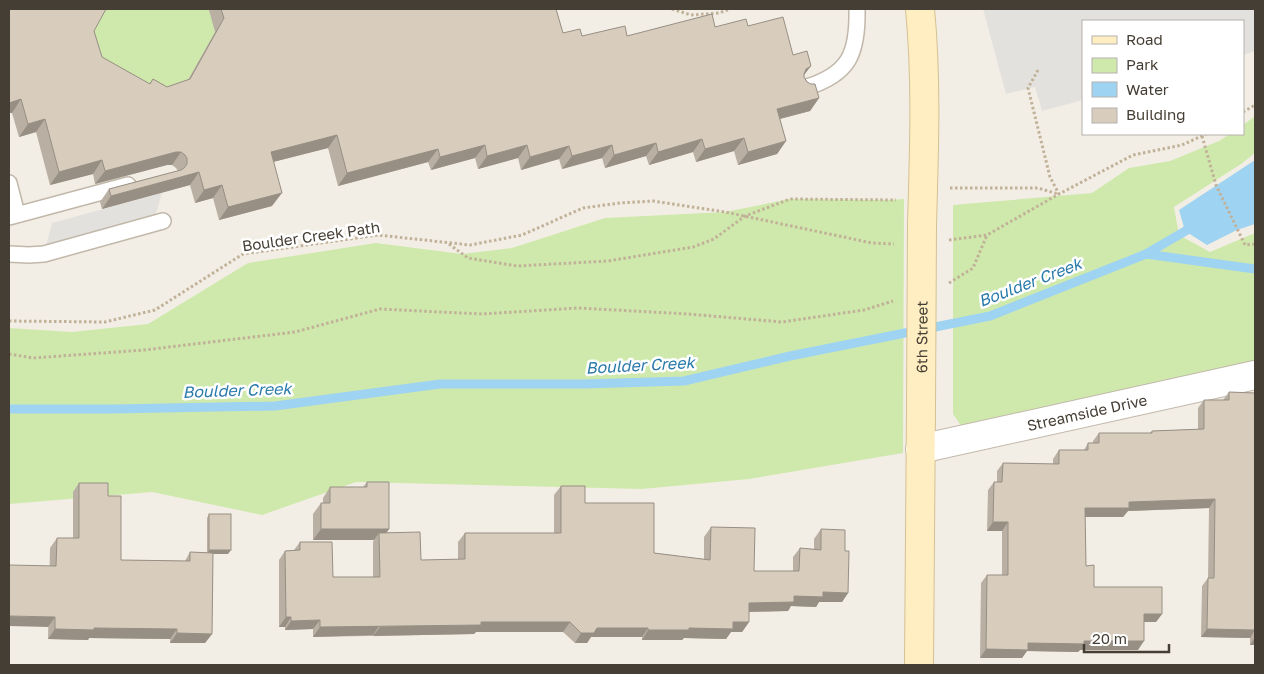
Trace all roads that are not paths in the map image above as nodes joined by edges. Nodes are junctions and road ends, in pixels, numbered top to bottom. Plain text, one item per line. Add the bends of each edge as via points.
1 (857, 9) edge
2 (920, 9) edge
3 (804, 88) edge
4 (141, 182) edge
5 (9, 183) edge
6 (13, 215) edge
7 (163, 221) dead end
8 (9, 254) edge
9 (1255, 375) edge
10 (920, 449) junction
11 (919, 665) edge

1 - 3 lane via 856,39 846,63 829,79
2 - 10 street, 6th Street, bridge via 925,117
4 - 6 lane
5 - 6 lane
7 - 8 lane via 44,254
9 - 10 street, Streamside Drive
10 - 11 street, 6th Street

